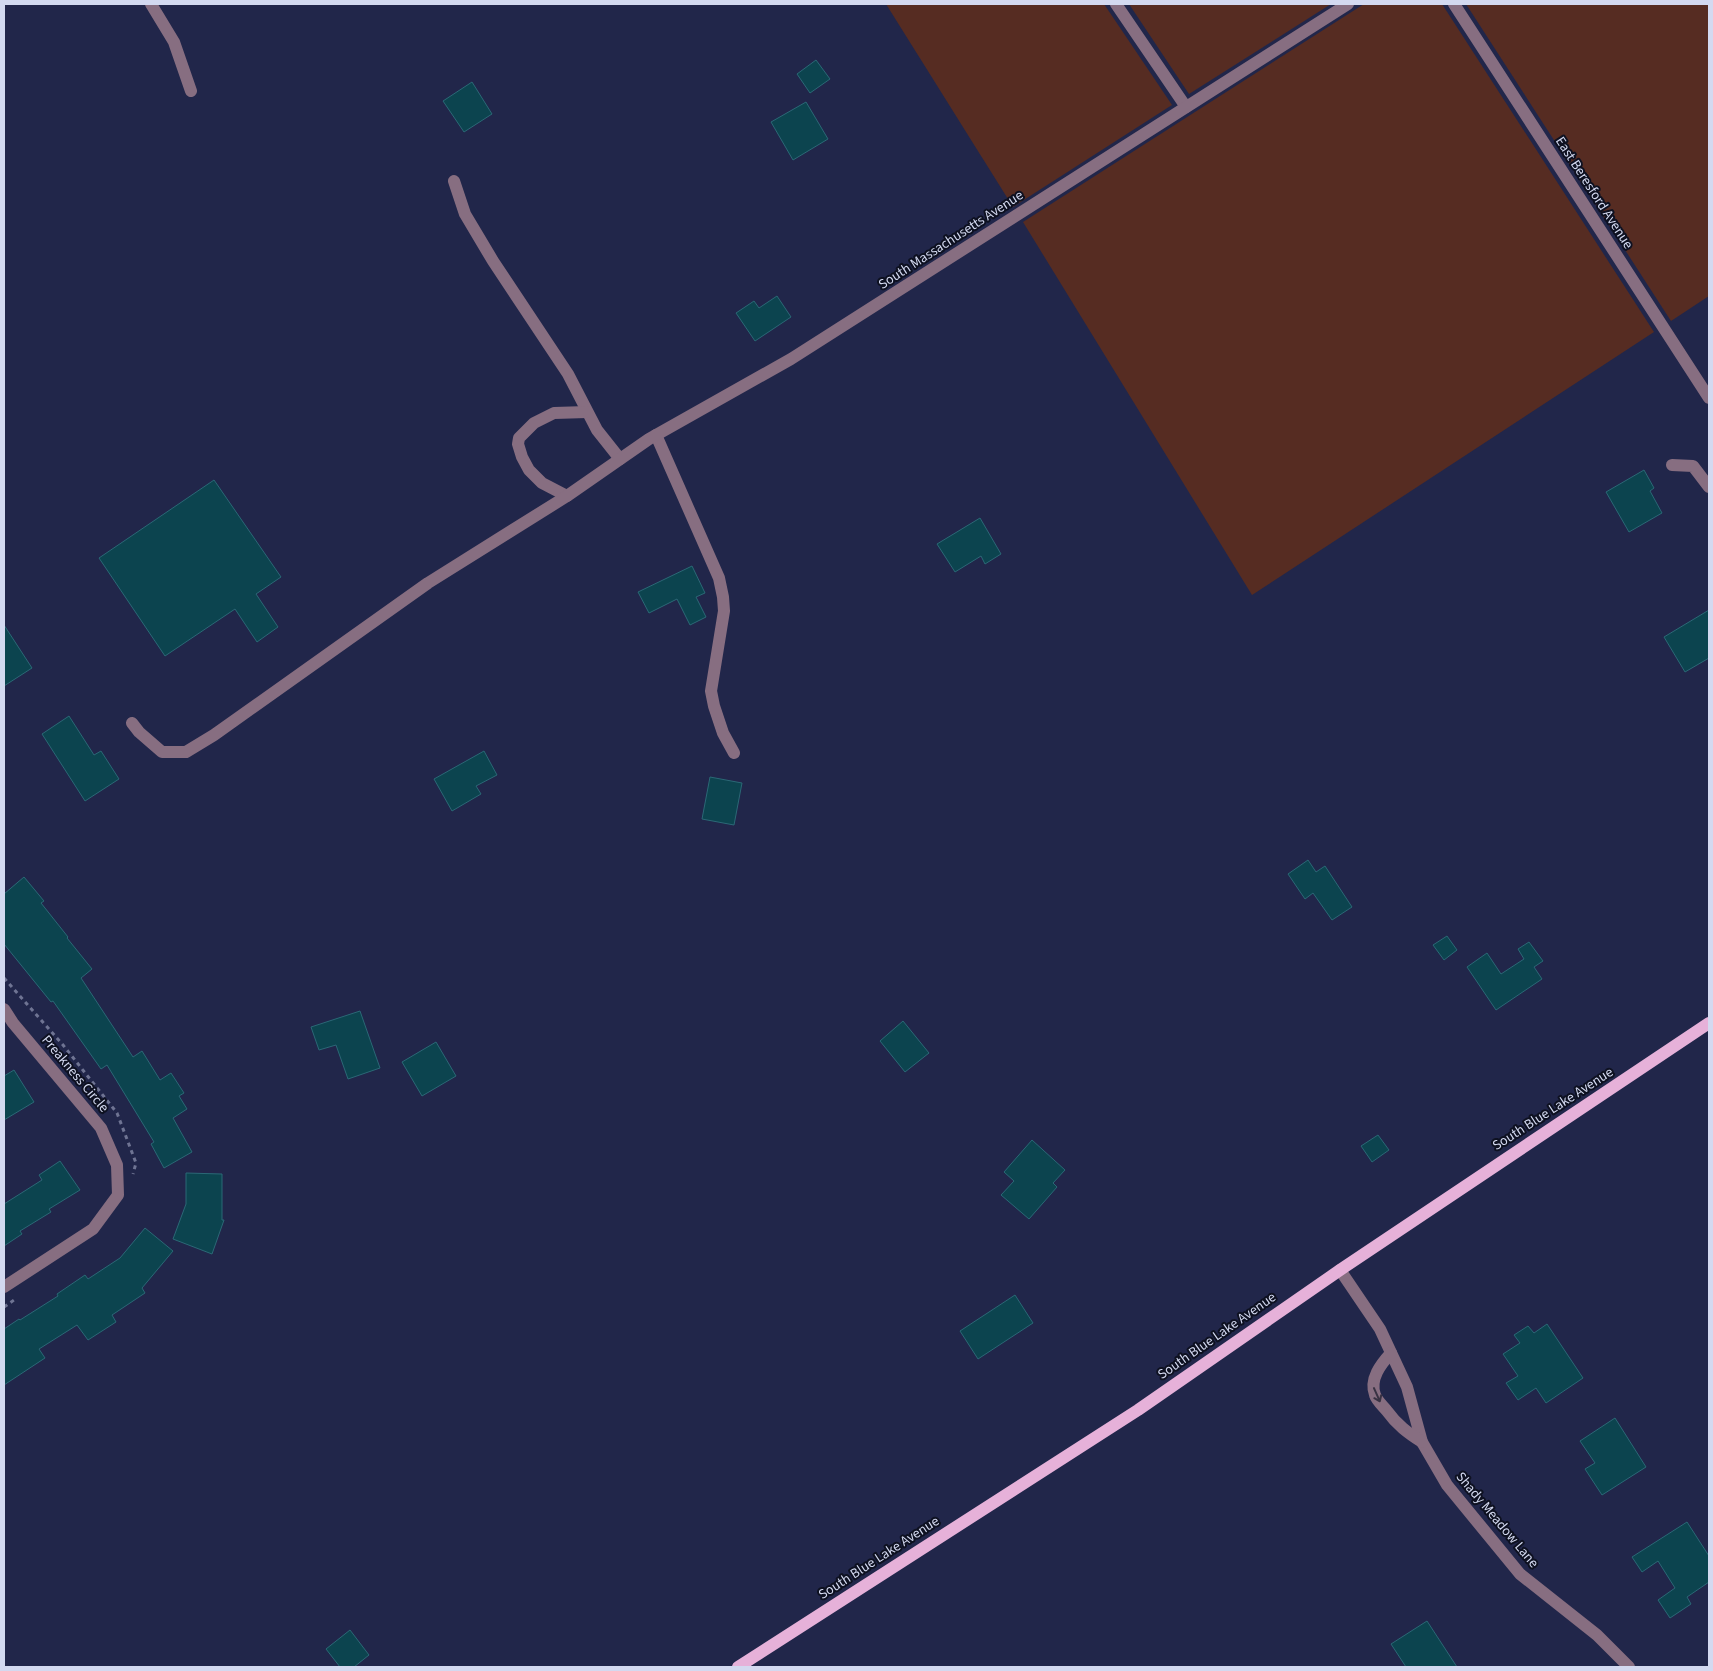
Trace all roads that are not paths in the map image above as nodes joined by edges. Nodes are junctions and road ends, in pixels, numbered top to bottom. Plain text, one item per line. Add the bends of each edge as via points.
1 (151, 4) edge
2 (1116, 4) edge
3 (1348, 4) edge
4 (1454, 4) edge
5 (192, 91) dead end
6 (1186, 107) junction
7 (454, 181) dead end
8 (1709, 398) edge
9 (587, 412) junction
10 (656, 435) junction
11 (620, 459) junction
12 (1672, 465) dead end
13 (1709, 487) edge
14 (567, 496) junction
15 (132, 723) dead end
16 (734, 753) dead end
17 (4, 1009) edge
18 (1709, 1023) edge
19 (8, 1027) edge
20 (1340, 1270) junction
21 (4, 1287) edge
22 (1391, 1353) junction
23 (1422, 1442) junction
24 (738, 1667) edge
25 (1629, 1667) edge

1 - 5 street via 174,42
2 - 6 street
3 - 6 street, South Massachusetts Avenue
4 - 8 street, East Beresford Avenue
6 - 10 street, South Massachusetts Avenue via 799,354
7 - 9 street via 465,214 568,374
9 - 11 street
9 - 14 street via 554,413 534,423 519,438 522,457 529,470 542,483
10 - 11 street, South Massachusetts Avenue
10 - 16 street via 719,578 724,611 711,690 723,733
11 - 14 street, South Massachusetts Avenue
12 - 13 street via 1692,466
14 - 15 street, South Massachusetts Avenue via 428,583 186,752 162,752
17 - 19 street, Preakness Circle
18 - 20 main road, South Blue Lake Avenue
19 - 21 street, Preakness Circle via 101,1128 117,1165 118,1195 93,1229
20 - 22 street, Shady Meadow Lane via 1380,1329
20 - 24 main road, South Blue Lake Avenue via 1138,1410
22 - 23 street, Shady Meadow Lane via 1407,1387
22 -> 23 street, Shady Meadow Lane via 1376,1375 1373,1385 1375,1396 1397,1424
23 - 25 street, Shady Meadow Lane via 1446,1485 1520,1574 1597,1634

